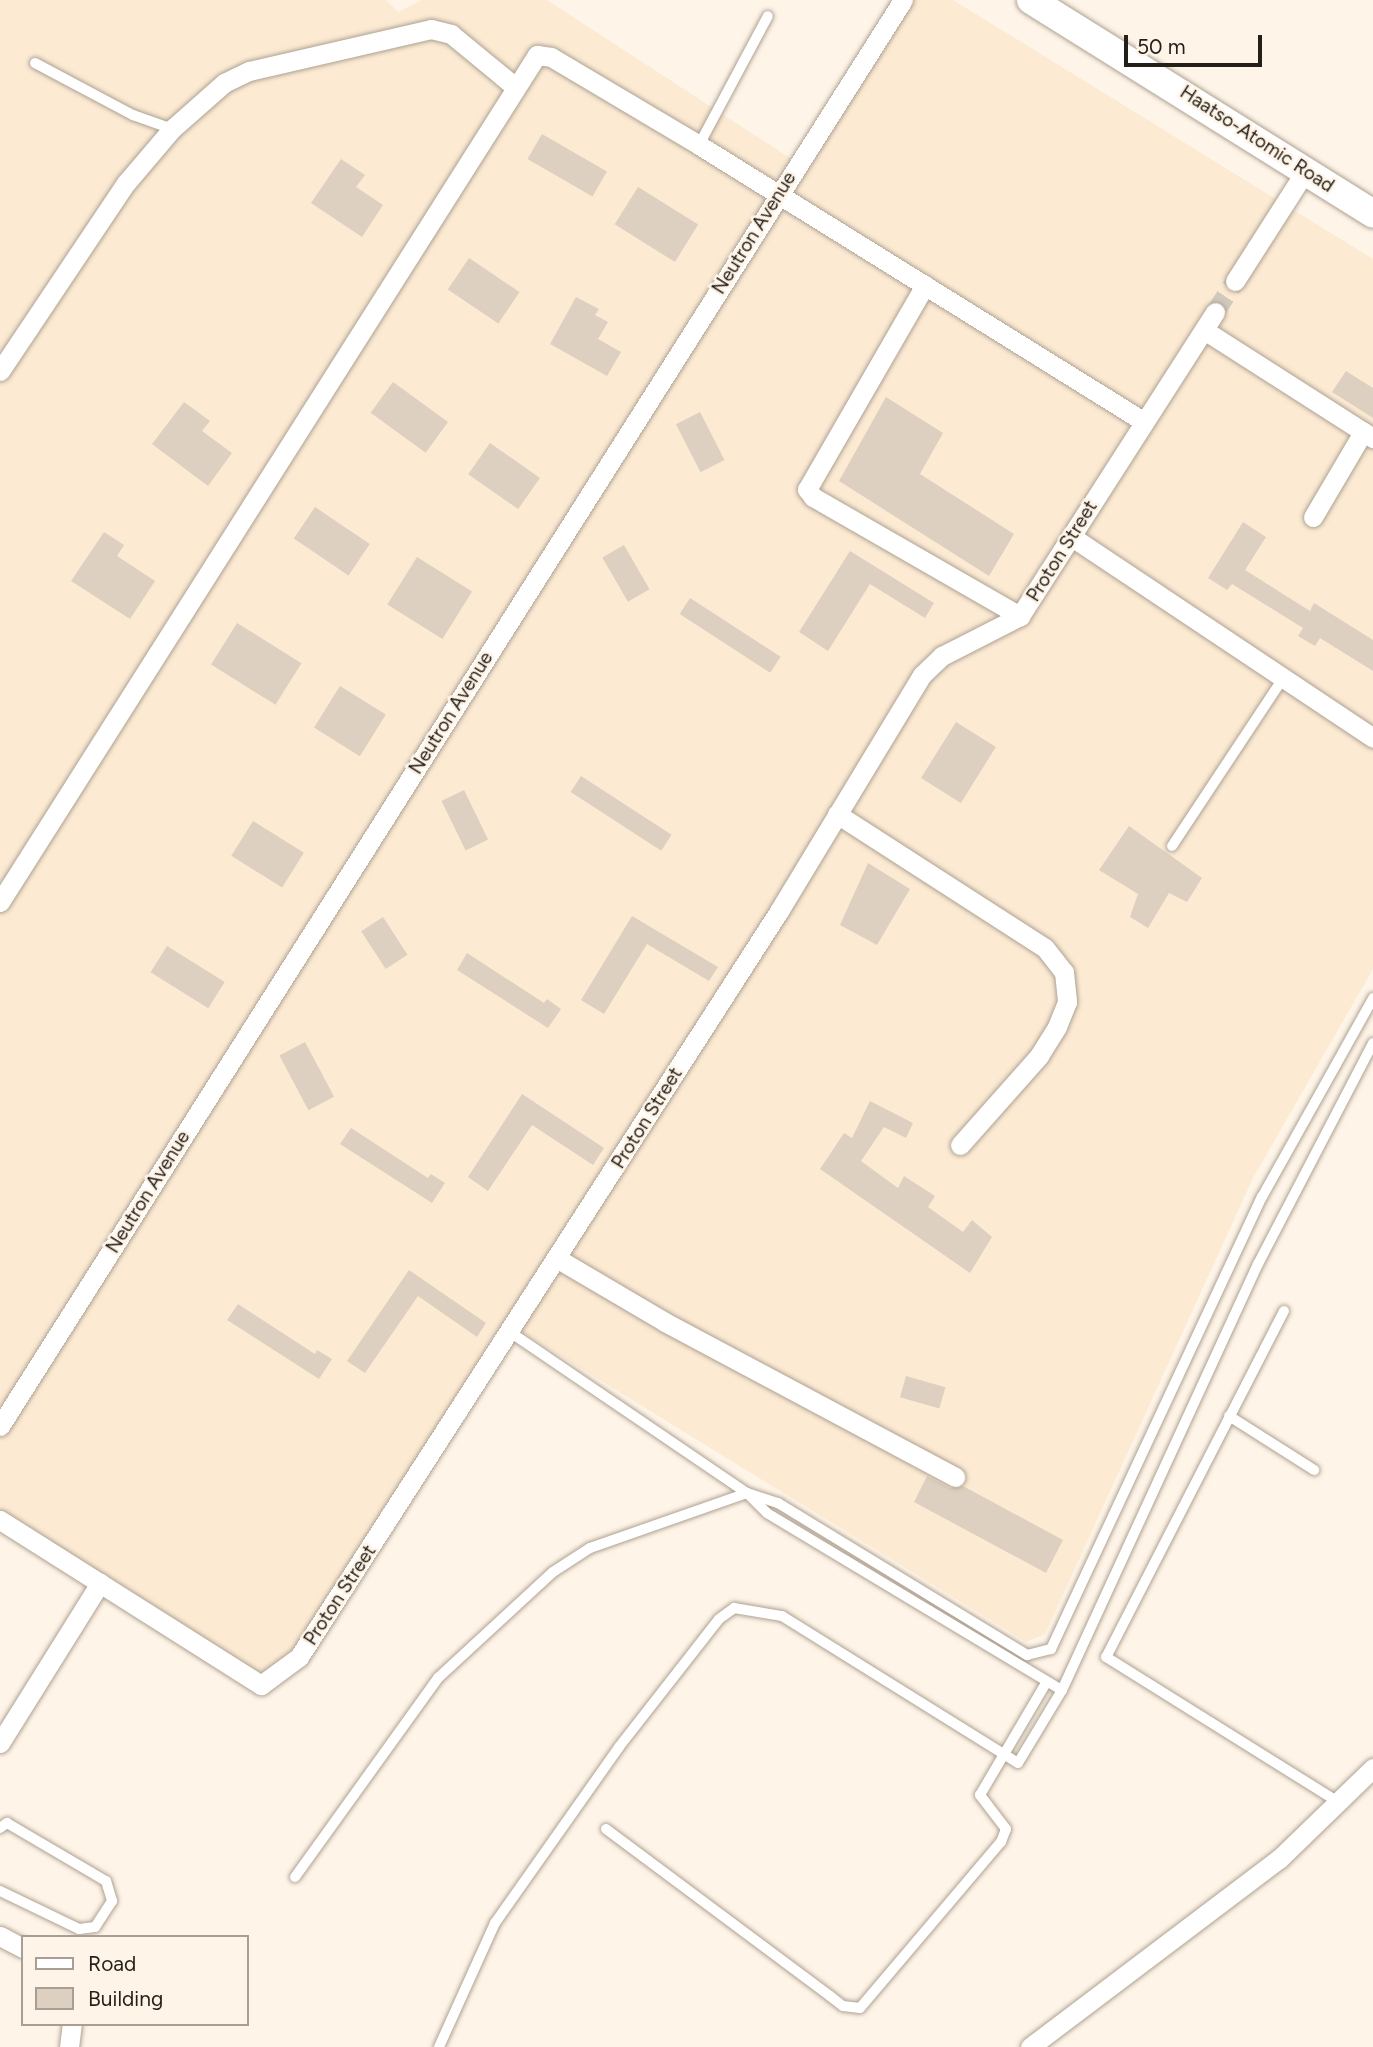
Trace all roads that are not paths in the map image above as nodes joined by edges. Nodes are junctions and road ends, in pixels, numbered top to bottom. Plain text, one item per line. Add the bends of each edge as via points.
1 (903, 0) edge
2 (1031, 0) edge
3 (768, 16) dead end
4 (35, 63) dead end
5 (514, 86) junction
6 (172, 129) junction
7 (699, 145) junction
8 (1306, 170) junction
9 (779, 193) junction
10 (1373, 214) edge
11 (1235, 281) tunnel mouth
12 (925, 285) junction
13 (1215, 312) tunnel mouth
14 (1203, 330) junction
15 (0, 371) edge
16 (1143, 421) junction
17 (1368, 435) edge
18 (1313, 517) dead end
19 (1072, 537) junction
20 (1020, 616) junction
21 (1283, 678) junction
22 (1373, 738) edge
23 (837, 814) junction
24 (1172, 846) dead end
25 (0, 902) edge
26 (1373, 998) edge
27 (1373, 1043) edge
28 (960, 1146) dead end
29 (558, 1259) junction
30 (1284, 1311) dead end
31 (510, 1332) junction
32 (1229, 1416) junction
33 (0, 1426) edge
34 (1314, 1470) dead end
35 (956, 1477) dead end
36 (747, 1493) junction
37 (0, 1520) edge
38 (819, 1530) junction
39 (812, 1542) junction
40 (891, 1572) junction
41 (100, 1583) junction
42 (884, 1584) junction
43 (1046, 1683) junction
44 (1062, 1690) junction
45 (0, 1743) edge
46 (1003, 1755) junction
47 (1373, 1768) edge
48 (1338, 1802) junction
49 (0, 1828) edge
50 (606, 1829) dead end
51 (295, 1877) dead end
52 (0, 1891) edge
53 (0, 1936) edge
54 (21, 1947) edge
55 (72, 2026) edge
56 (69, 2047) edge
57 (439, 2047) edge
58 (1030, 2047) edge

1 - 9 street, Neutron Avenue
2 - 8 main road, Haatso-Atomic Road
3 - 7 lane
4 - 6 lane
5 - 6 street via 451,34 431,29 249,71 224,83
5 - 7 street via 537,55 543,54
5 - 25 street
6 - 15 street via 107,206
7 - 9 street
8 - 10 main road, Haatso-Atomic Road
8 - 11 street
9 - 12 street
9 - 33 street, Neutron Avenue
12 - 16 street
12 - 20 street via 807,489 813,497
13 - 14 street, Proton Street
14 - 16 street, Proton Street
14 - 17 street
16 - 19 street, Proton Street
17 - 18 street
19 - 20 street, Proton Street
19 - 21 street
20 - 23 street, Proton Street via 942,656 922,675
21 - 22 street
21 - 24 lane
23 - 28 street via 1045,948 1064,972 1067,1002 1057,1027 1039,1056
23 - 29 street, Proton Street
26 - 40 lane via 1262,1197 1051,1649 1027,1656
27 - 44 lane via 1258,1264
29 - 31 street, Proton Street
29 - 35 street via 665,1322
30 - 32 lane
31 - 36 lane
31 - 41 street, Proton Street via 310,1643 276,1678 261,1685
32 - 34 lane
32 - 48 lane via 1106,1657
36 - 38 lane via 778,1503
36 - 39 lane
36 - 51 lane via 590,1548 553,1572 438,1678
37 - 41 street, Proton Street
38 - 39 lane
38 - 40 lane
39 - 42 lane
40 - 42 lane
41 - 45 street
42 - 43 lane
43 - 44 lane
43 - 46 lane
44 - 46 lane via 1017,1763
46 - 50 lane via 980,1795 1006,1829 1001,1842 860,2008 844,2006
46 - 57 lane via 782,1616 734,1608 719,1619 619,1747 495,1923
47 - 48 street
48 - 58 street via 1279,1859
49 - 52 lane via 7,1824 106,1881 112,1900 95,1927 79,1929
53 - 54 street
55 - 56 street

